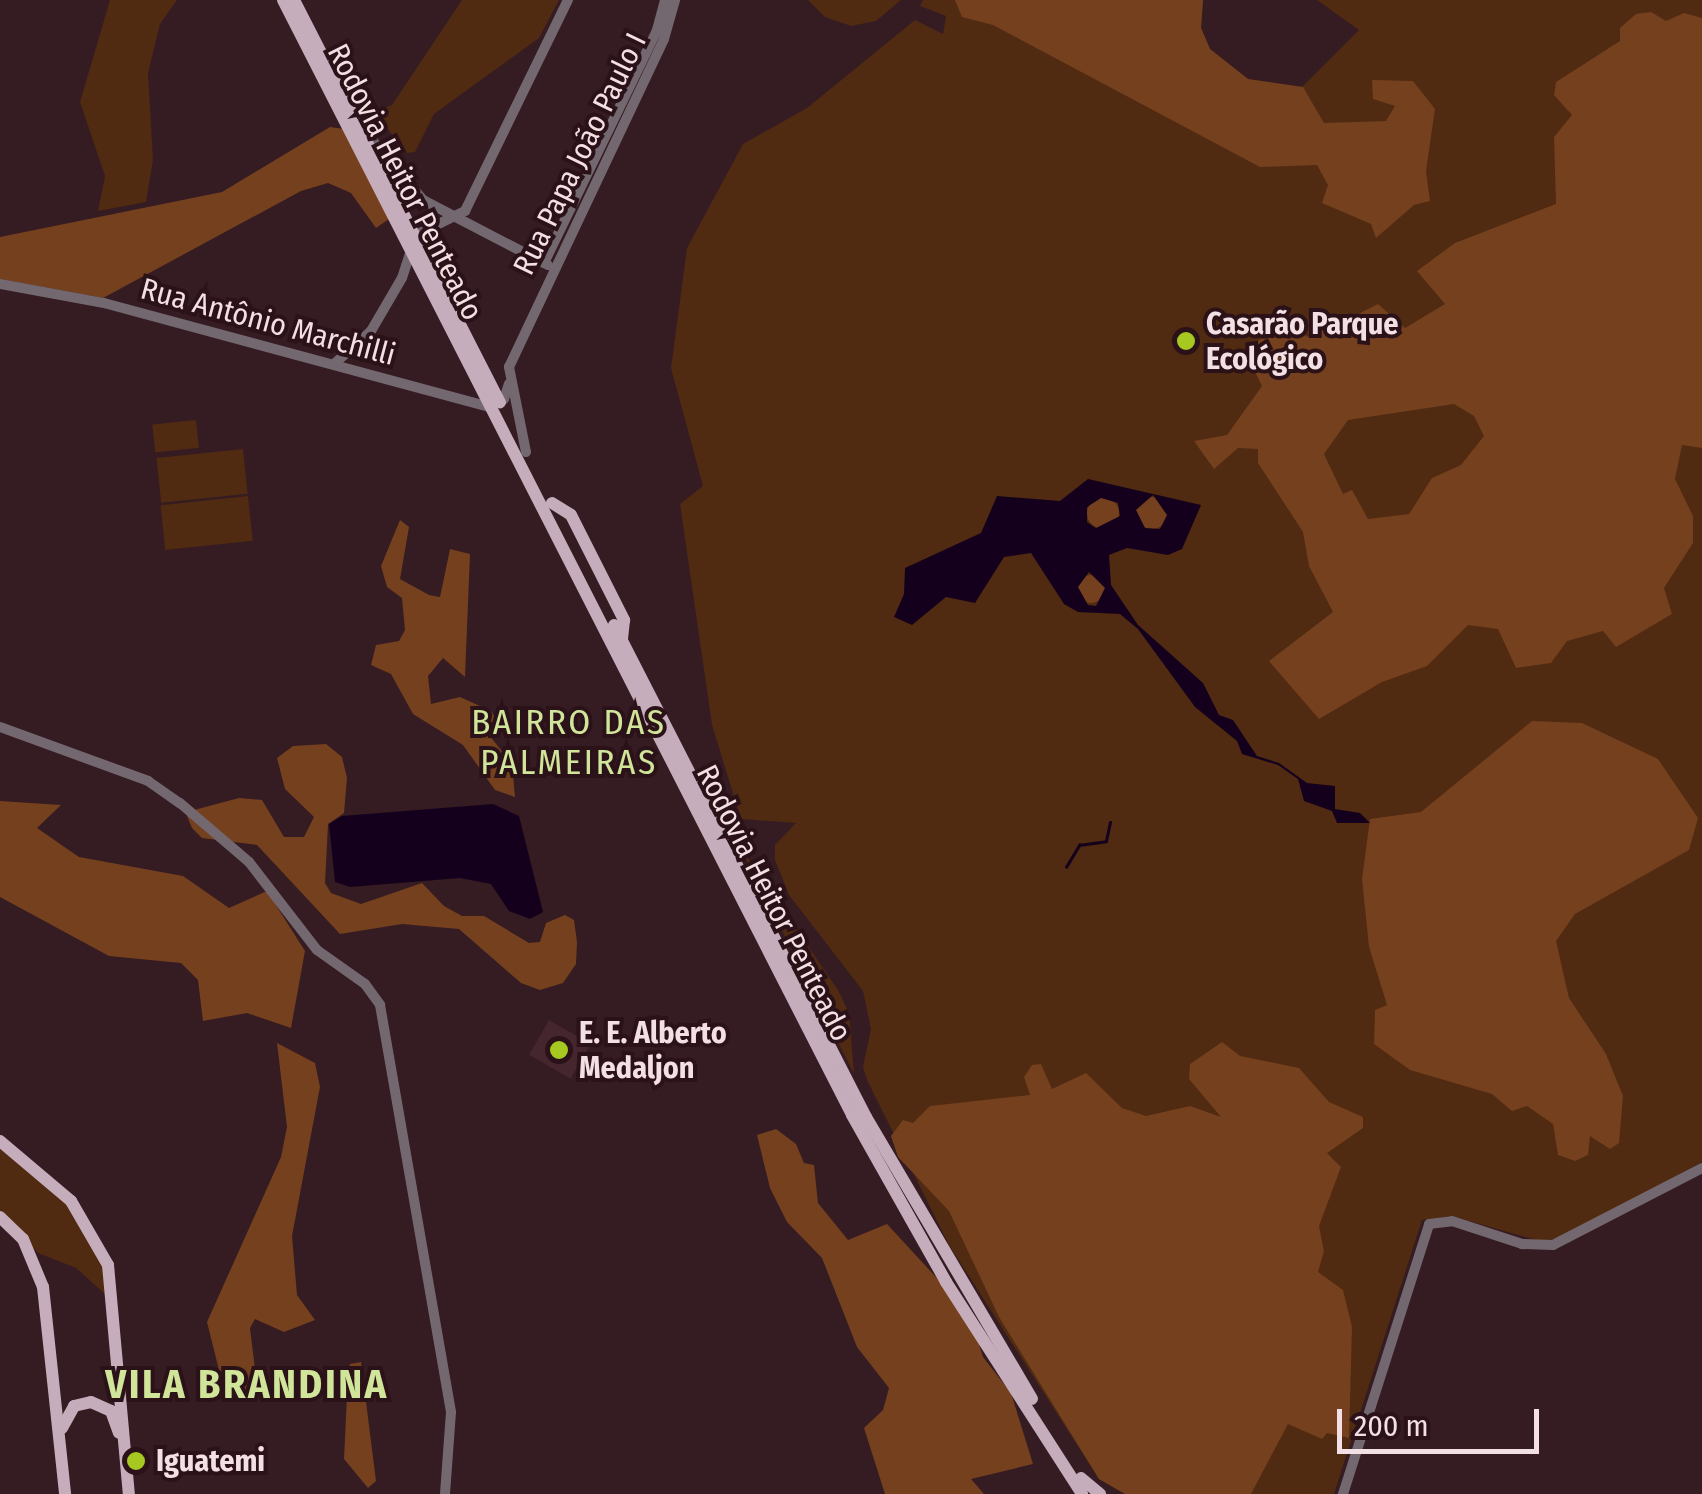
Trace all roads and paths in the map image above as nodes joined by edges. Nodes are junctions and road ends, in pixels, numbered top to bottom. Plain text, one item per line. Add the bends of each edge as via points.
1 (283, 0) edge
2 (294, 0) edge
3 (568, 0) edge
4 (665, 0) edge
5 (675, 0) edge
6 (356, 120) junction
7 (460, 222) junction
8 (413, 240) junction
9 (549, 265) junction
10 (0, 284) edge
11 (31, 285) junction
12 (0, 293) edge
13 (356, 351) junction
14 (333, 364) junction
15 (366, 374) junction
16 (509, 384) junction
17 (496, 403) junction
18 (526, 452) junction
19 (0, 726) edge
20 (0, 1140) edge
21 (1702, 1168) edge
22 (0, 1217) edge
23 (60, 1442) junction
24 (127, 1470) junction
25 (1081, 1478) junction
26 (65, 1494) edge
27 (129, 1494) edge
28 (444, 1494) edge
29 (1082, 1494) edge
30 (1092, 1494) edge
31 (1100, 1494) edge
32 (1343, 1494) edge

1 - 8 main road, Rodovia Heitor Penteado
2 - 6 main road, Rodovia Heitor Penteado
3 - 7 street
4 - 9 street, Rua Papa João Paulo I
5 - 9 street, Rua Papa João Paulo I via 664,39
6 - 7 street via 412,189
6 - 8 main road, Rodovia Heitor Penteado
7 - 8 street
7 - 9 street
8 - 13 street via 402,278
8 - 17 main road, Rodovia Heitor Penteado
9 - 16 street, Rua Papa João Paulo I
10 - 11 street, Rua Antônio Marchilli
11 - 12 street, Rua Antônio Marchilli
11 - 14 street, Rua Antônio Marchilli
13 - 14 street
13 - 15 street
14 - 15 street, Rua Antônio Marchilli
15 - 17 street, Rua Antônio Marchilli
16 - 17 street, Rua Papa João Paulo I
16 - 18 street, Rua Papa João Paulo I
17 - 18 main road, Rodovia Heitor Penteado
17 - 29 main road, Rodovia Heitor Penteado via 852,1116 946,1282
18 - 25 main road, Rodovia Heitor Penteado via 874,1130
19 - 28 street via 148,781 180,803 276,890 317,950 372,992 387,1020 451,1412
20 - 24 main road via 60,1190 92,1231 113,1284
21 - 32 street via 1553,1245 1522,1244 1452,1221 1429,1224
22 - 23 main road via 38,1270
23 - 24 main road via 67,1413 83,1403 100,1404 115,1417
23 - 26 main road
24 - 27 main road
25 - 30 main road, Rodovia Heitor Penteado
25 - 31 main road

